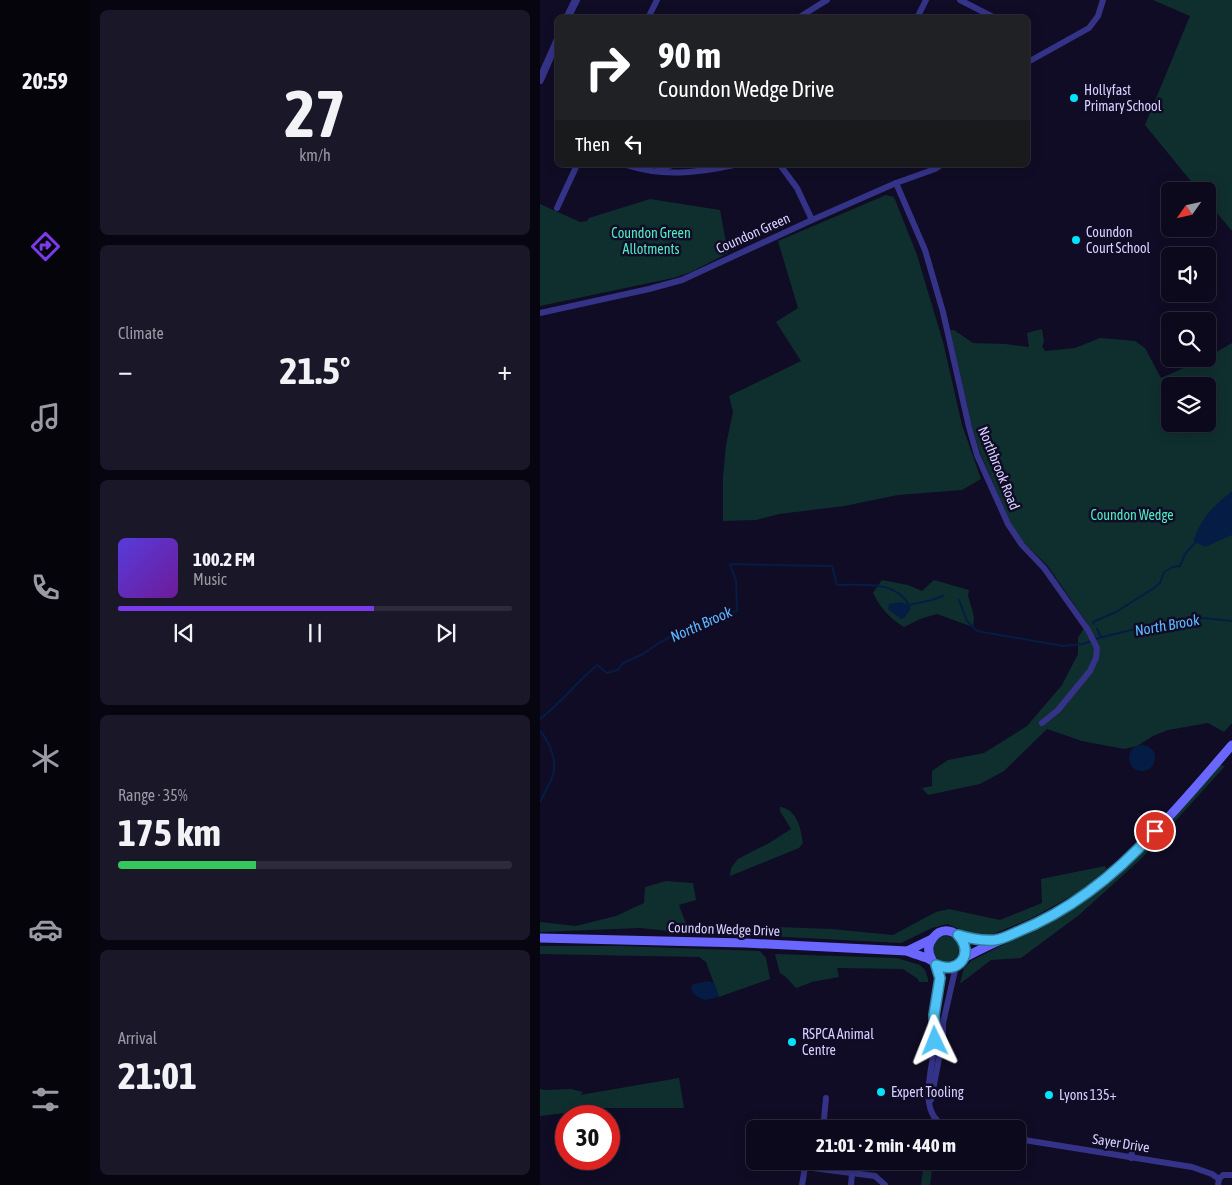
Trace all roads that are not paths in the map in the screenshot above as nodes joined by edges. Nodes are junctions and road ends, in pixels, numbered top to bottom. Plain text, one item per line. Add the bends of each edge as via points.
1 (576, 0) edge
2 (657, 0) edge
3 (827, 0) edge
4 (926, 0) edge
5 (960, 0) edge
6 (1103, 0) edge
7 (568, 15) edge
8 (650, 15) edge
9 (803, 15) edge
10 (918, 15) edge
11 (988, 15) edge
12 (555, 46) edge
13 (1030, 61) edge
14 (540, 80) edge
15 (576, 167) edge
16 (634, 167) edge
17 (667, 167) edge
18 (722, 167) edge
19 (781, 167) edge
20 (938, 167) edge
21 (654, 172) junction
22 (896, 183) junction
23 (557, 208) dead end
24 (812, 220) junction
25 (540, 313) edge
26 (1042, 723) dead end
27 (1232, 745) edge
28 (958, 935) junction
29 (540, 938) edge
30 (932, 939) junction
31 (998, 940) junction
32 (907, 951) junction
33 (962, 959) junction
34 (934, 963) junction
35 (956, 966) junction
36 (826, 1098) dead end
37 (930, 1109) junction
38 (936, 1119) edge
39 (825, 1120) edge
40 (1026, 1140) edge
41 (1133, 1146) dead end
42 (1132, 1158) junction
43 (804, 1170) edge
44 (833, 1170) edge
45 (852, 1174) junction
46 (1232, 1175) edge
47 (1219, 1182) edge
48 (802, 1185) edge
49 (851, 1185) edge
50 (885, 1185) edge

1 - 7 street
2 - 8 street
3 - 9 street
4 - 10 street
5 - 11 street
6 - 13 street via 1098,16 1089,28
12 - 14 street
15 - 23 street
16 - 21 street
17 - 21 street
18 - 21 street via 685,173
19 - 24 street via 797,188
20 - 22 street, Coundon Green
22 - 24 street, Coundon Green
22 - 26 street, Northbrook Road via 932,274 977,455 1008,524 1022,546 1044,568 1097,648 1090,671 1058,710
24 - 25 street, Coundon Green via 689,277
27 - 31 main road, Coundon Wedge Drive via 1120,867 1060,910
28 - 30 main road, Coundon Wedge Drive via 945,931
28 - 31 main road, Coundon Wedge Drive via 977,940
28 - 33 main road via 964,945
29 - 32 main road, Coundon Wedge Drive
30 - 32 main road, Coundon Wedge Drive
30 - 34 main road via 929,951
31 - 33 main road, Coundon Wedge Drive
32 - 34 main road, Coundon Wedge Drive
33 - 35 main road, Coundon Wedge Drive
34 - 35 main road, Coundon Wedge Drive via 946,968
34 - 37 street via 940,978 934,1015 935,1041 928,1097
35 - 37 street via 943,1023
36 - 39 street
37 - 38 street
40 - 42 street, Sayer Drive
41 - 42 street
42 - 47 street, Sayer Drive via 1192,1167 1212,1174
43 - 48 street
44 - 45 street
45 - 49 street
45 - 50 street via 874,1176
46 - 47 street via 1226,1174

